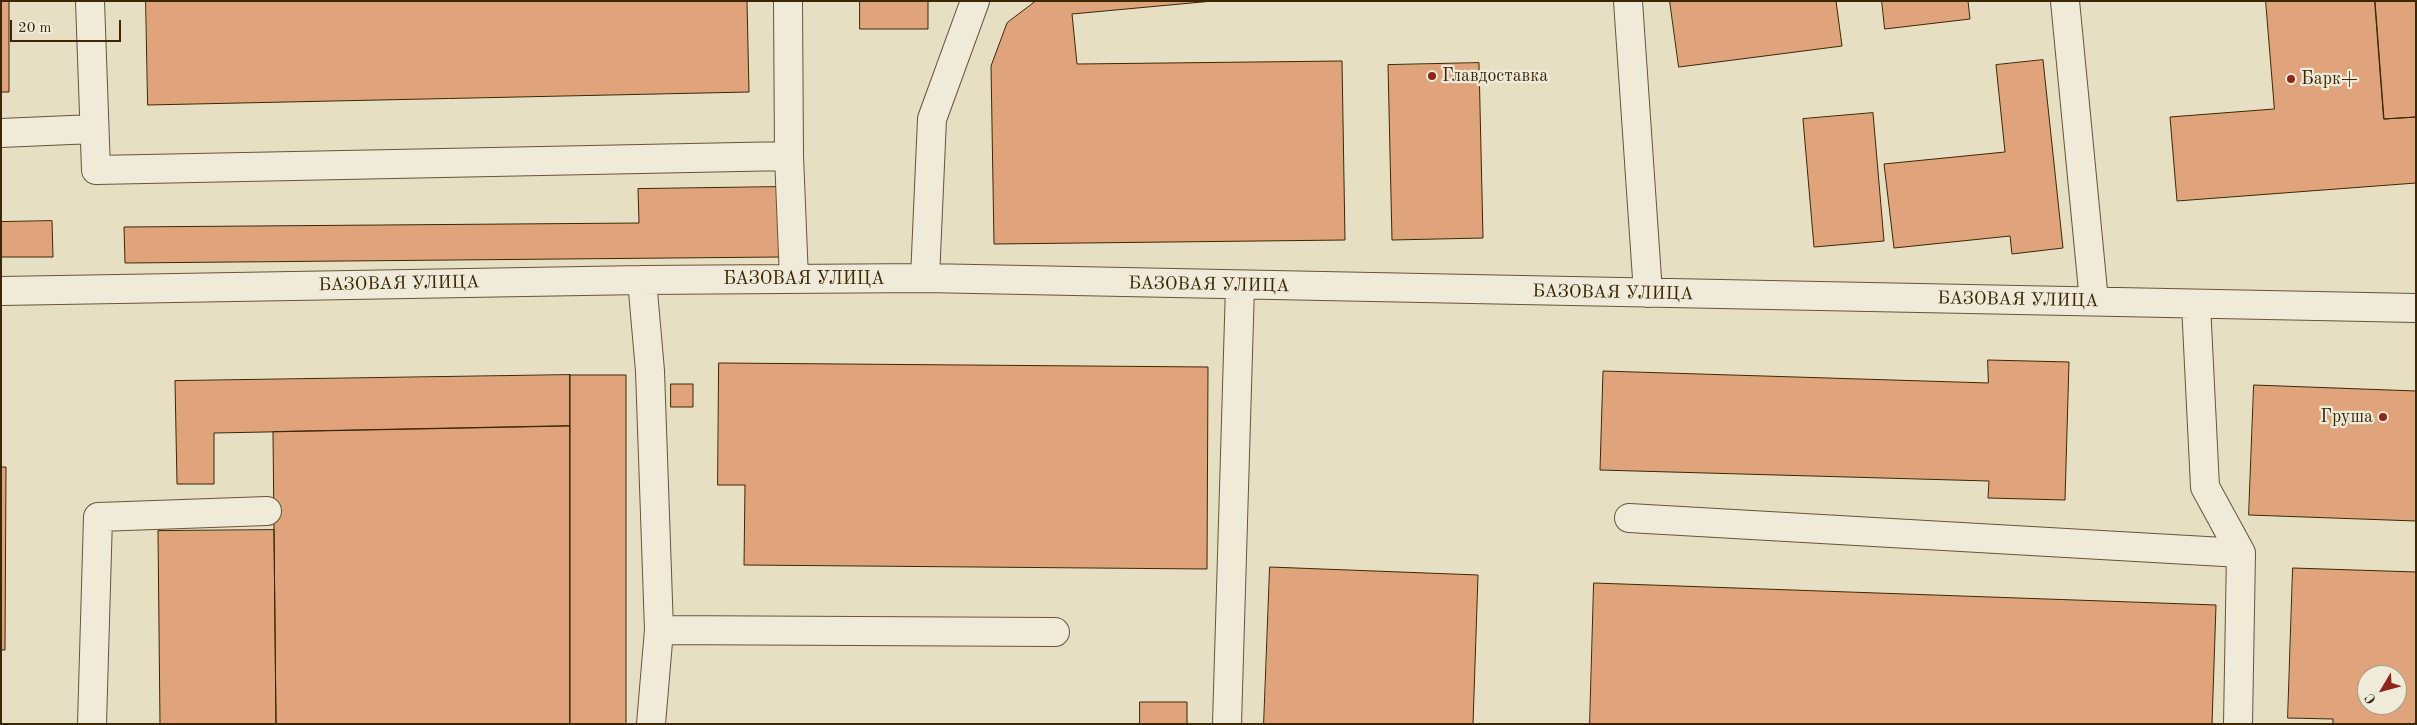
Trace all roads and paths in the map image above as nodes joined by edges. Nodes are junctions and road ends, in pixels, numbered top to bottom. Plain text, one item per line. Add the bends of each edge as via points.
1 (90, 1) edge
2 (788, 1) edge
3 (975, 1) edge
4 (1628, 1) edge
5 (2065, 1) edge
6 (93, 129) junction
7 (1, 133) edge
8 (789, 156) junction
9 (794, 278) junction
10 (925, 278) junction
11 (642, 280) junction
12 (1240, 286) junction
13 (1, 291) edge
14 (1648, 293) junction
15 (2094, 301) junction
16 (2196, 304) junction
17 (2416, 308) edge
18 (268, 511) dead end
19 (1629, 518) dead end
20 (2241, 554) junction
21 (659, 630) junction
22 (1055, 632) dead end
23 (92, 724) edge
24 (651, 724) edge
25 (1227, 724) edge
26 (2238, 724) edge

1 - 6 street
2 - 8 street
3 - 10 street via 932,119
4 - 14 street
5 - 15 street
6 - 7 street
6 - 8 street via 96,170
8 - 9 street
9 - 10 street, БАЗОВАЯ УЛИЦА
9 - 11 street, БАЗОВАЯ УЛИЦА
10 - 12 street, БАЗОВАЯ УЛИЦА
11 - 13 street, БАЗОВАЯ УЛИЦА
11 - 21 street via 650,371
12 - 14 street, БАЗОВАЯ УЛИЦА
12 - 25 street
14 - 15 street, БАЗОВАЯ УЛИЦА
15 - 16 street, БАЗОВАЯ УЛИЦА
16 - 17 street, БАЗОВАЯ УЛИЦА
16 - 20 street via 2204,487
18 - 23 street via 98,517
19 - 20 street
20 - 26 street
21 - 22 street
21 - 24 street

